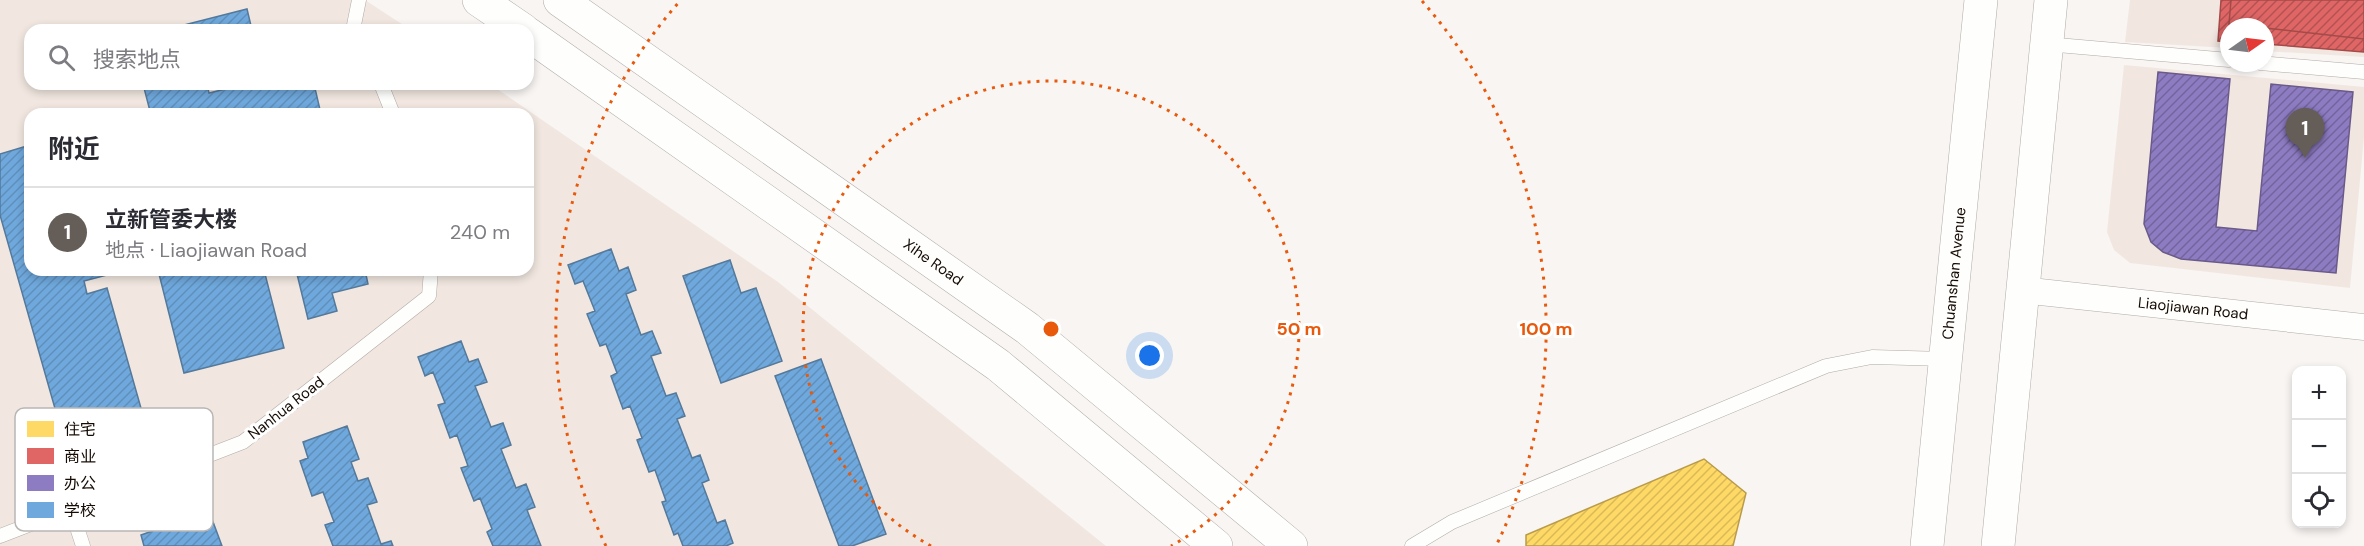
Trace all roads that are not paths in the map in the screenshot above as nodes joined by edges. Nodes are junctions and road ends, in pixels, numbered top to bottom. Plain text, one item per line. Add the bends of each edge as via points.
1 (359, 0) edge
2 (479, 0) edge
3 (560, 0) edge
4 (1981, 0) edge
5 (2051, 0) edge
6 (354, 24) edge
7 (514, 24) edge
8 (534, 38) edge
9 (2046, 44) junction
10 (2220, 59) edge
11 (2274, 64) edge
12 (2364, 72) edge
13 (383, 90) edge
14 (391, 108) edge
15 (431, 276) edge
16 (2022, 290) junction
17 (2364, 327) edge
18 (1946, 359) junction
19 (213, 454) edge
20 (15, 530) edge
21 (78, 531) edge
22 (0, 536) edge
23 (83, 546) edge
24 (1216, 546) edge
25 (1291, 546) edge
26 (1412, 546) edge
27 (1927, 546) edge
28 (1998, 546) edge

1 - 6 lane
2 - 7 main road
3 - 25 main road, Xihe Road via 1028,328
4 - 18 main road, Chuanshan Avenue
5 - 9 main road
8 - 24 main road via 998,365
9 - 10 lane
9 - 16 main road
11 - 12 lane
13 - 14 lane
15 - 19 lane, Nanhua Road via 429,296 243,442
16 - 17 street, Liaojiawan Road
16 - 28 main road
18 - 26 lane via 1872,357 1826,366 1452,522
18 - 27 main road, Chuanshan Avenue
20 - 22 lane, Nanhua Road
21 - 23 lane

